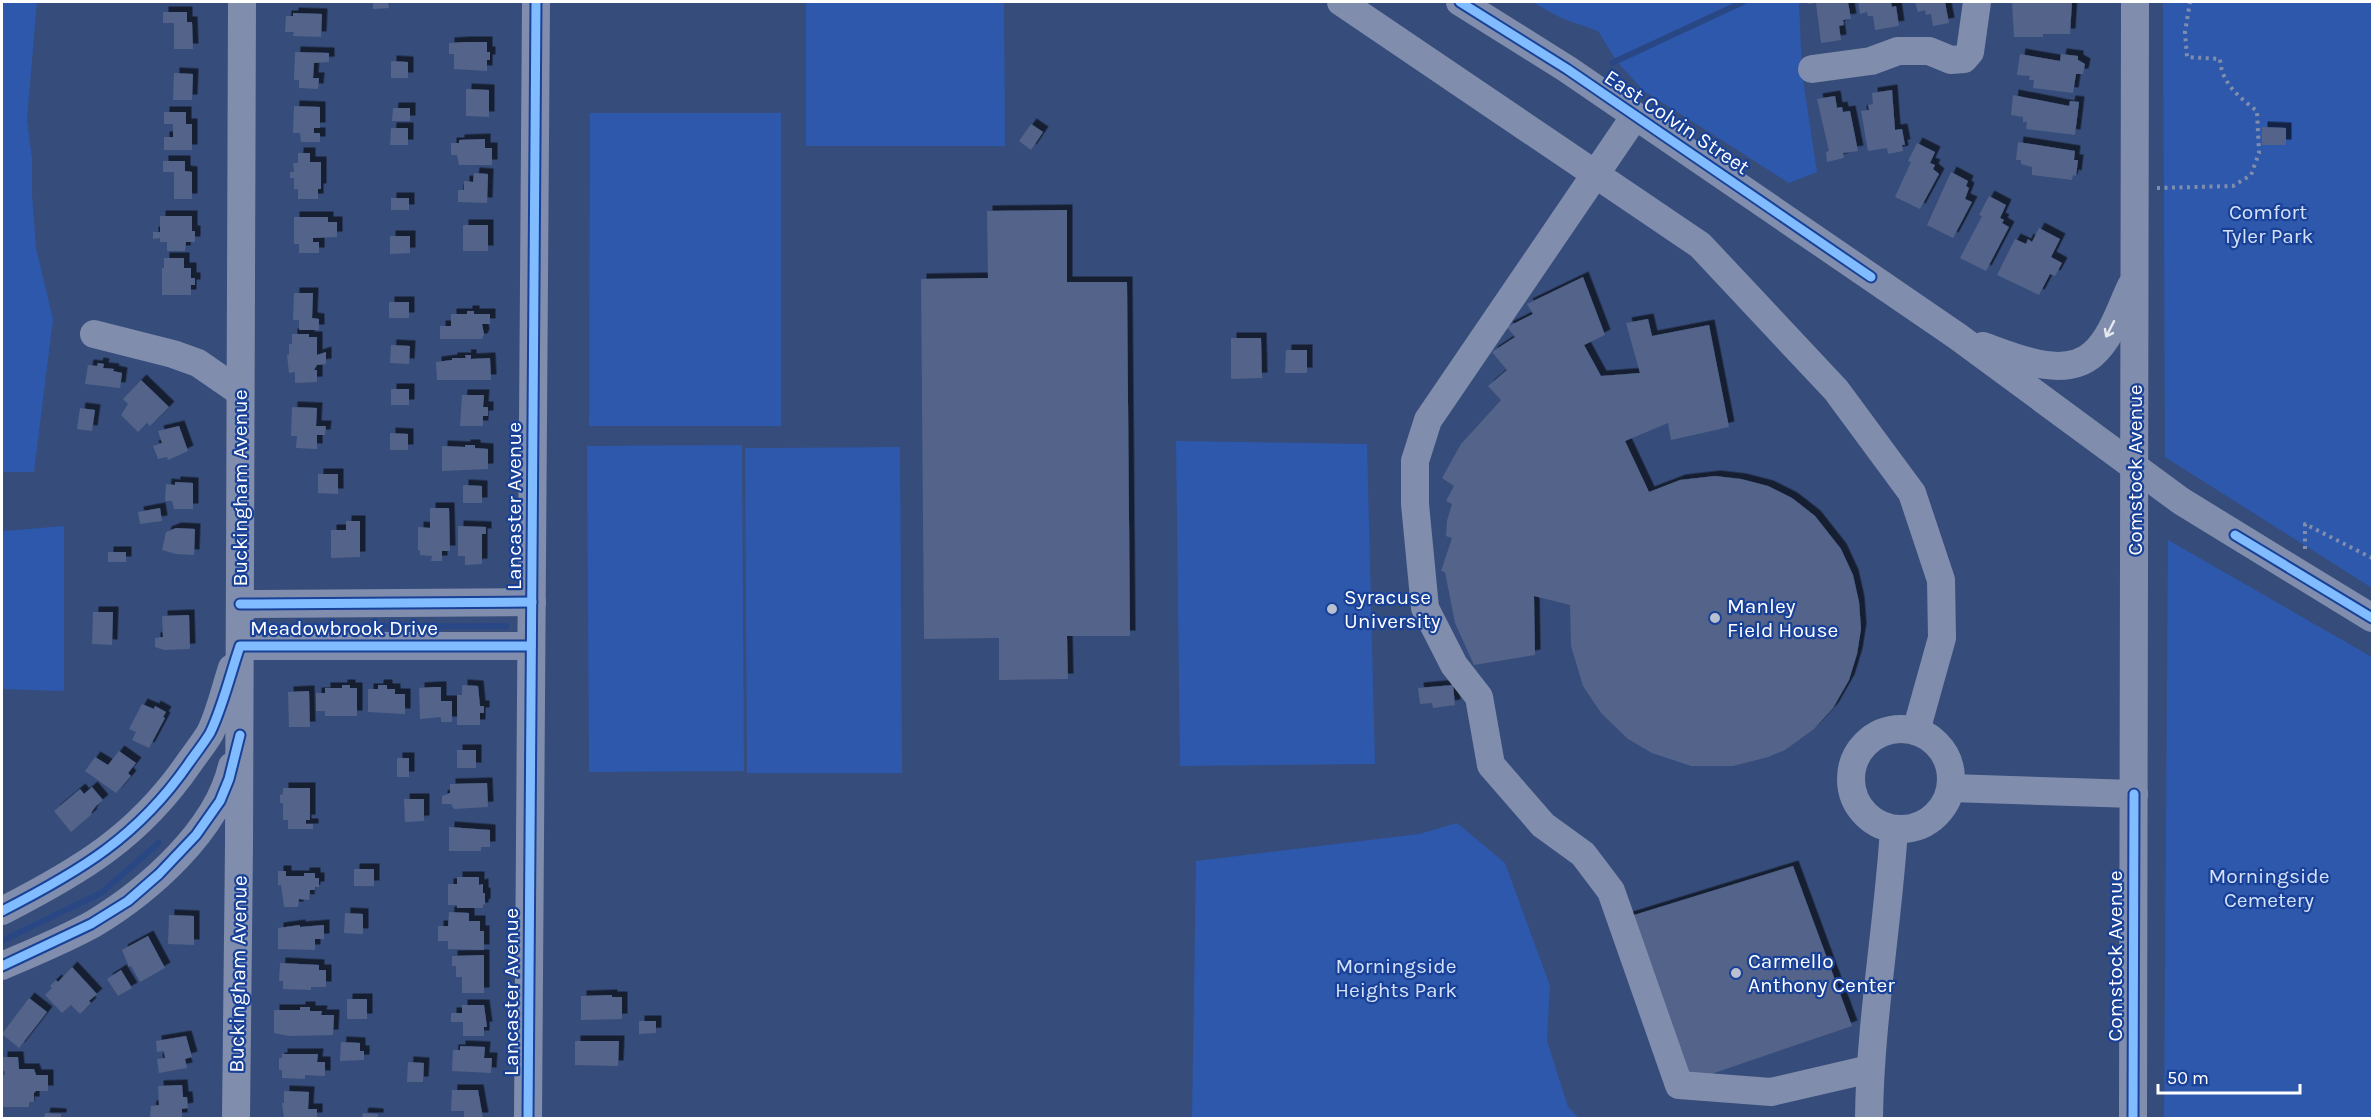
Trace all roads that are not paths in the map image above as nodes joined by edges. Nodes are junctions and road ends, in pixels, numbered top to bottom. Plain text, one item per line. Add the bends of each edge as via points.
1 (242, 2) edge
2 (536, 2) edge
3 (1341, 2) edge
4 (1460, 2) edge
5 (1977, 2) edge
6 (2135, 2) edge
7 (1812, 69) dead end
8 (1635, 116) junction
9 (1597, 174) junction
10 (2135, 276) junction
11 (94, 334) dead end
12 (1957, 336) junction
13 (240, 392) junction
14 (2135, 467) junction
15 (532, 602) junction
16 (240, 604) junction
17 (2373, 618) edge
18 (531, 645) junction
19 (240, 646) junction
20 (1916, 731) junction
21 (240, 735) junction
22 (1951, 789) junction
23 (2134, 794) junction
24 (1894, 829) junction
25 (2, 911) edge
26 (2, 966) edge
27 (1870, 1069) junction
28 (236, 1119) edge
29 (528, 1119) edge
30 (1869, 1119) edge
31 (2133, 1119) edge

1 - 13 street, Buckingham Avenue
2 - 15 street, Lancaster Avenue
3 - 9 street
4 - 8 street, East Colvin Street
5 - 7 street via 1970,52 1964,59 1951,60 1929,51 1898,51 1871,61
6 - 10 street, Comstock Avenue
8 - 9 street
8 - 12 street, East Colvin Street
9 - 20 street via 1700,245 1836,390 1911,493 1941,580 1942,638
9 - 27 street via 1428,420 1415,461 1425,609 1454,665 1479,697 1491,765 1543,825 1583,854 1611,891 1679,1085 1771,1092
10 -> 12 street via 2108,335 2092,356 2066,367 2003,353
10 - 14 street, Comstock Avenue
11 - 13 street via 198,363
12 - 14 street, East Colvin Street
13 - 16 street, Buckingham Avenue
14 - 17 street, East Colvin Street via 2181,501
14 - 23 street, Comstock Avenue
15 - 16 street, Meadowbrook Drive
15 - 18 street, Lancaster Avenue
16 - 19 street, Buckingham Avenue
18 - 19 street, Meadowbrook Drive
18 - 29 street, Lancaster Avenue
19 - 21 street, Buckingham Avenue
19 - 25 street, Meadowbrook Drive via 210,732 178,779 137,826 101,855
20 - 22 street via 1941,748 1949,764
20 - 24 street via 1887,731 1860,750 1853,766 1855,800 1866,814
21 - 26 street via 220,801 196,835 159,874 128,901 92,924
21 - 28 street, Buckingham Avenue
22 - 23 street
22 - 24 street via 1935,816 1920,826
23 - 31 street, Comstock Avenue
24 - 27 street
27 - 30 street

